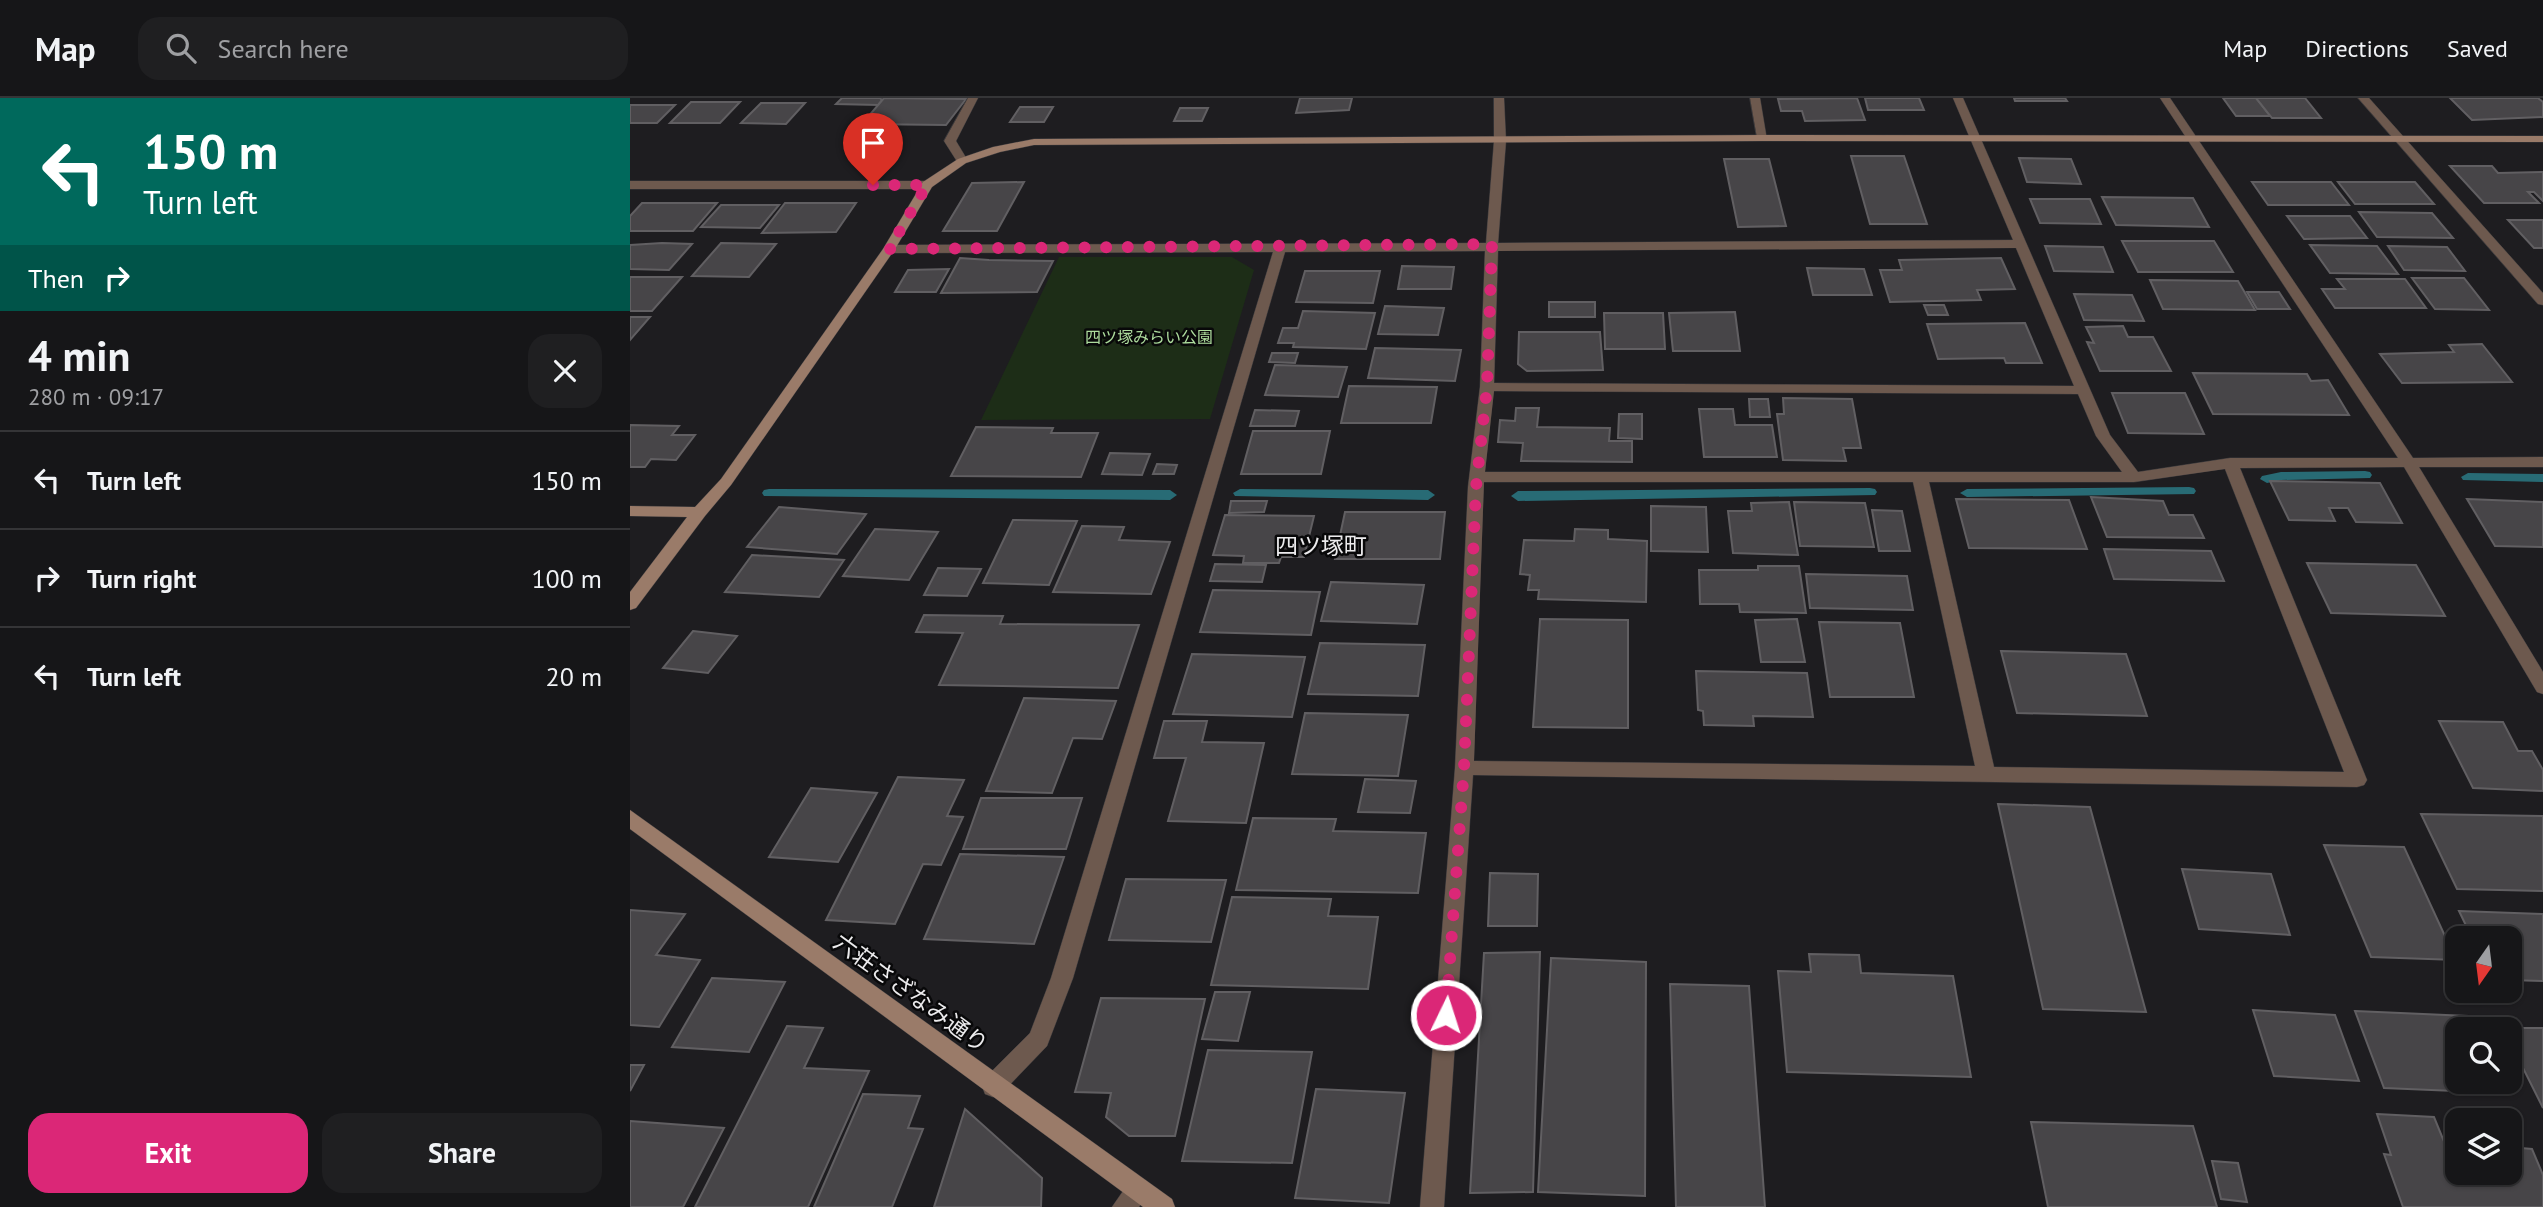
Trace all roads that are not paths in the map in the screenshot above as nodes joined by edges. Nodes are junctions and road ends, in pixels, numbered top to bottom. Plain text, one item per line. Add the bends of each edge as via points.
1 (973, 98) edge
2 (1499, 98) edge
3 (1755, 98) edge
4 (1958, 98) edge
5 (2165, 98) edge
6 (2362, 98) edge
7 (1763, 138) junction
8 (2191, 138) junction
9 (1975, 139) junction
10 (2543, 139) edge
11 (2400, 140) junction
12 (1500, 141) junction
13 (962, 161) junction
14 (630, 185) edge
15 (927, 185) junction
16 (1492, 244) junction
17 (2020, 244) junction
18 (1280, 247) junction
19 (889, 249) junction
20 (2543, 301) edge
21 (1487, 387) junction
22 (2082, 390) junction
23 (2407, 460) junction
24 (2543, 462) edge
25 (2230, 463) junction
26 (1478, 477) junction
27 (1920, 477) junction
28 (2134, 477) junction
29 (630, 511) edge
30 (699, 512) junction
31 (630, 604) edge
32 (2543, 687) edge
33 (1464, 768) junction
34 (1986, 774) junction
35 (630, 818) edge
36 (993, 1086) junction
37 (1130, 1198) edge
38 (1163, 1207) edge
39 (1432, 1207) edge

1 - 13 street via 950,141
2 - 12 street
3 - 7 street
4 - 9 street
5 - 8 street
6 - 11 street
7 - 9 street
7 - 12 street
8 - 9 street
8 - 11 street
8 - 23 street
9 - 17 street
10 - 11 street
11 - 20 street
12 - 13 street via 1034,142
12 - 16 street
13 - 15 street
14 - 15 street
15 - 19 street
16 - 17 street
16 - 18 street
16 - 21 street
17 - 22 street
18 - 19 street
18 - 36 street via 1062,978 1039,1039
19 - 30 street via 726,482
21 - 22 street
21 - 26 street
22 - 28 street via 2103,436
23 - 24 street
23 - 25 street
23 - 32 street
25 - 28 street
25 - 34 street via 2357,780
26 - 27 street
26 - 33 street
27 - 28 street
27 - 34 street
29 - 30 street
30 - 31 street
33 - 34 street
33 - 39 street
35 - 36 street, 六荘さざなみ通り
36 - 37 street, 六荘さざなみ通り
37 - 38 street, 六荘さざなみ通り

